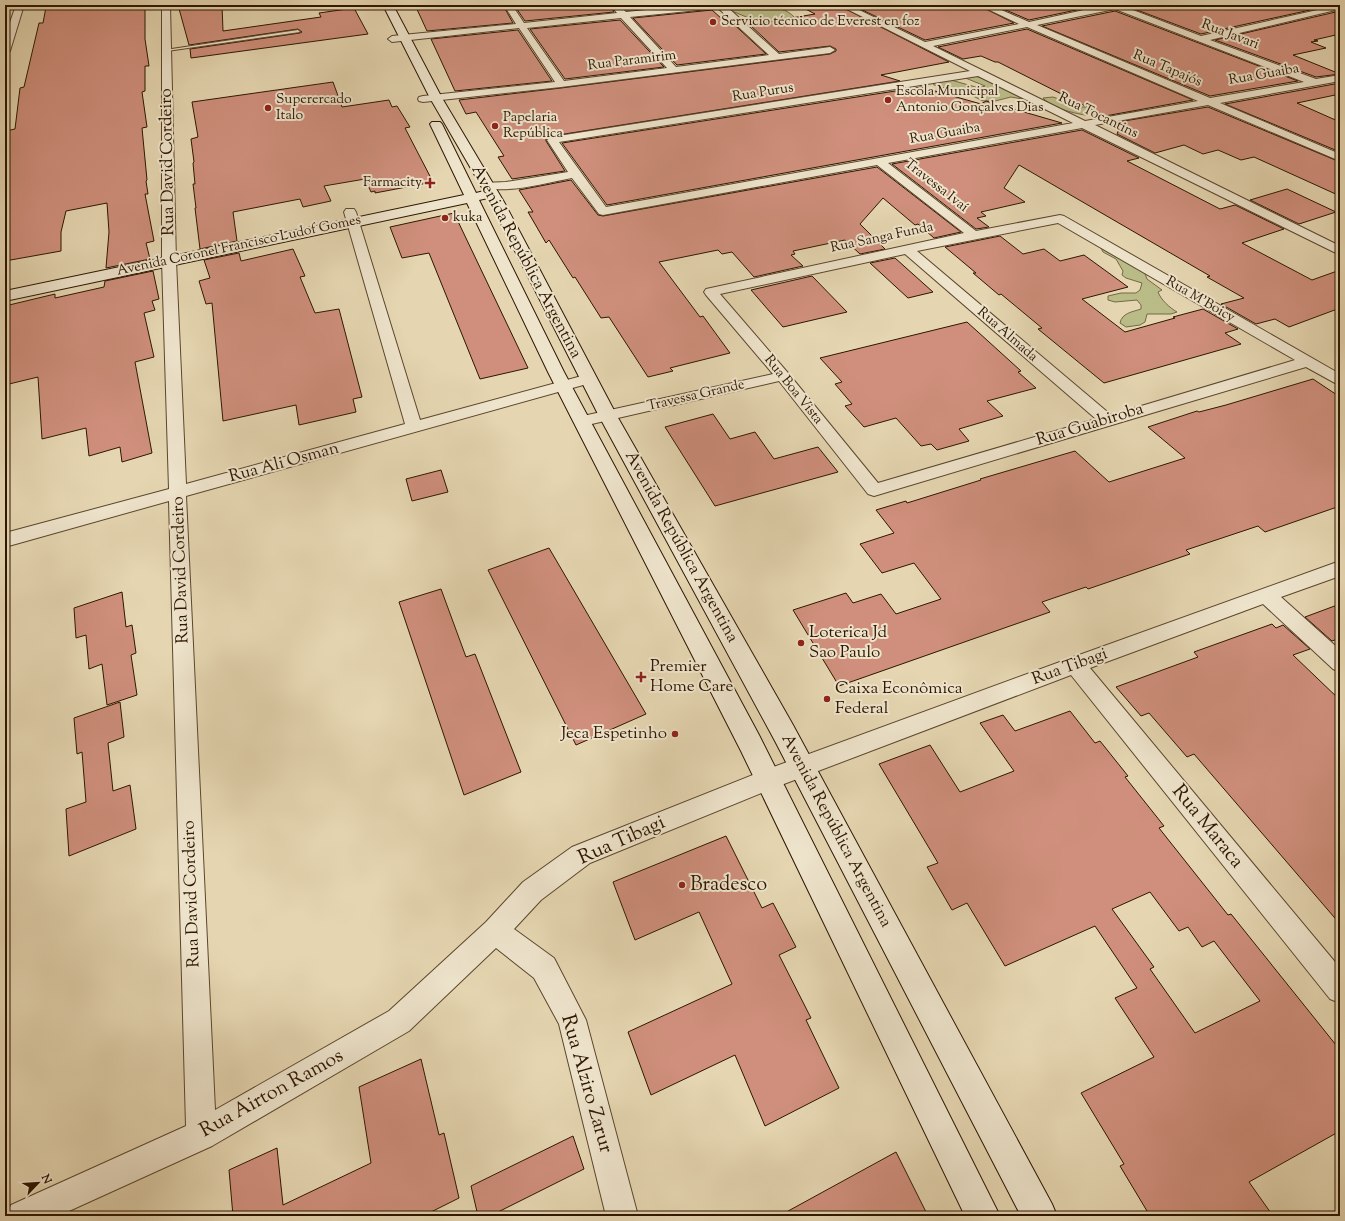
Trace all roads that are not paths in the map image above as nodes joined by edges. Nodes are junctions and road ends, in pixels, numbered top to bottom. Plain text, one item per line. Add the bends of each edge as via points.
1 (20, 5) edge
2 (166, 5) edge
3 (388, 5) edge
4 (508, 5) edge
5 (614, 5) edge
6 (720, 5) edge
7 (843, 5) edge
8 (983, 5) edge
9 (1117, 6) edge
10 (1340, 7) edge
11 (624, 16) junction
12 (1028, 24) junction
13 (522, 26) junction
14 (298, 31) dead end
15 (392, 38) dead end
16 (405, 38) junction
17 (1201, 39) junction
18 (924, 45) junction
19 (167, 50) junction
20 (830, 50) dead end
21 (5, 51) edge
22 (777, 57) junction
23 (674, 70) junction
24 (978, 73) junction
25 (1340, 78) edge
26 (1314, 82) junction
27 (561, 84) junction
28 (416, 86) dead end
29 (1334, 89) dead end
30 (436, 98) junction
31 (423, 99) junction
32 (1205, 101) junction
33 (1083, 124) junction
34 (1340, 158) edge
35 (880, 162) junction
36 (575, 174) junction
37 (485, 190) junction
38 (351, 217) junction
39 (1060, 219) joint
40 (974, 235) junction
41 (907, 249) junction
42 (1340, 251) edge
43 (169, 255) junction
44 (91, 264) dead end
45 (711, 292) joint
46 (5, 296) edge
47 (1306, 362) junction
48 (783, 376) junction
49 (589, 379) junction
50 (1340, 380) edge
51 (564, 386) junction
52 (608, 416) junction
53 (1107, 420) junction
54 (583, 421) junction
55 (414, 427) junction
56 (874, 490) joint
57 (178, 492) junction
58 (5, 540) edge
59 (1340, 568) edge
60 (1266, 595) junction
61 (1340, 663) edge
62 (1075, 665) junction
63 (802, 768) junction
64 (768, 780) junction
65 (495, 931) junction
66 (1340, 989) edge
67 (201, 1135) junction
68 (22, 1216) edge
69 (622, 1216) edge
70 (982, 1216) edge
71 (1040, 1216) edge

1 - 21 street
2 - 19 street, Rua David Cordeiro
3 - 16 main road, Avenida República Argentina
4 - 13 street
5 - 11 street
6 - 11 street
6 - 22 street
7 - 18 street, Rua Tocantins
8 - 12 street, Rua Tapajós
9 - 12 street
9 - 17 street, Rua Javari
10 - 17 street
11 - 13 street
11 - 23 street
12 - 18 street
12 - 32 street, Rua Tapajós
13 - 16 street
13 - 27 street
14 - 19 lane
15 - 16 street
16 - 30 main road, Avenida República Argentina
17 - 26 street, Rua Javari
18 - 24 street, Rua Tocantins
19 - 43 street, Rua David Cordeiro
20 - 22 street, Rua Paramirim
22 - 23 street, Rua Paramirim
23 - 27 street, Rua Paramirim
24 - 33 street, Rua Tocantins
24 - 36 street, Rua Purus via 552,140
25 - 26 street, Rua Guaiba
26 - 29 street, Rua Javari
26 - 32 street, Rua Guaiba
27 - 30 street, Rua Paramirim
28 - 31 main road, Avenida República Argentina
30 - 31 street, Rua Paramirim
30 - 37 main road, Avenida República Argentina
31 - 37 main road, Avenida República Argentina
32 - 33 street, Rua Guaiba
32 - 34 street, Rua Tapajós
33 - 35 street, Rua Guaiba
33 - 42 street, Rua Tocantins
35 - 36 street, Rua Guaiba via 603,210
35 - 40 street, Travessa Ivaí
36 - 37 street
37 - 38 main road, Avenida Coronel Francisco Ludof Gomes
37 - 49 main road, Avenida República Argentina
37 - 51 main road, Avenida República Argentina
38 - 43 main road, Avenida Coronel Francisco Ludof Gomes
38 - 55 street
39 - 40 street, Rua Sanga Funda
39 - 47 street, Rua M'Boicy
40 - 41 street, Rua Sanga Funda
41 - 45 street, Rua Sanga Funda
41 - 53 street, Rua Almada
43 - 44 main road, Avenida Coronel Francisco Ludof Gomes
43 - 46 main road, Avenida Coronel Francisco Ludof Gomes
43 - 57 street, Rua David Cordeiro
45 - 48 street, Rua Boa Vista
47 - 50 street, Rua M'Boicy
47 - 53 street, Rua Guabiroba
48 - 52 street, Travessa Grande
48 - 56 street, Rua Boa Vista
49 - 51 street, Rua Ali Osman
49 - 52 main road, Avenida República Argentina
51 - 54 main road, Avenida República Argentina
51 - 55 street, Rua Ali Osman
52 - 54 street, Travessa Grande
52 - 63 main road, Avenida República Argentina
53 - 56 street, Rua Guabiroba
54 - 64 main road, Avenida República Argentina
55 - 57 street, Rua Ali Osman
57 - 58 street, Rua Ali Osman
57 - 67 street, Rua David Cordeiro
59 - 60 street, Rua Tibagi
60 - 61 street
60 - 62 street, Rua Tibagi
62 - 63 street, Rua Tibagi
62 - 66 street, Rua Maraca
63 - 64 street, Rua Tibagi
63 - 71 main road, Avenida República Argentina
64 - 65 street, Rua Tibagi via 581,855 532,891
64 - 70 main road, Avenida República Argentina
65 - 67 street, Rua Airton Ramos via 400,1022
65 - 69 street, Rua Alziro Zarur via 544,968 572,1020
67 - 68 street, Rua Airton Ramos

